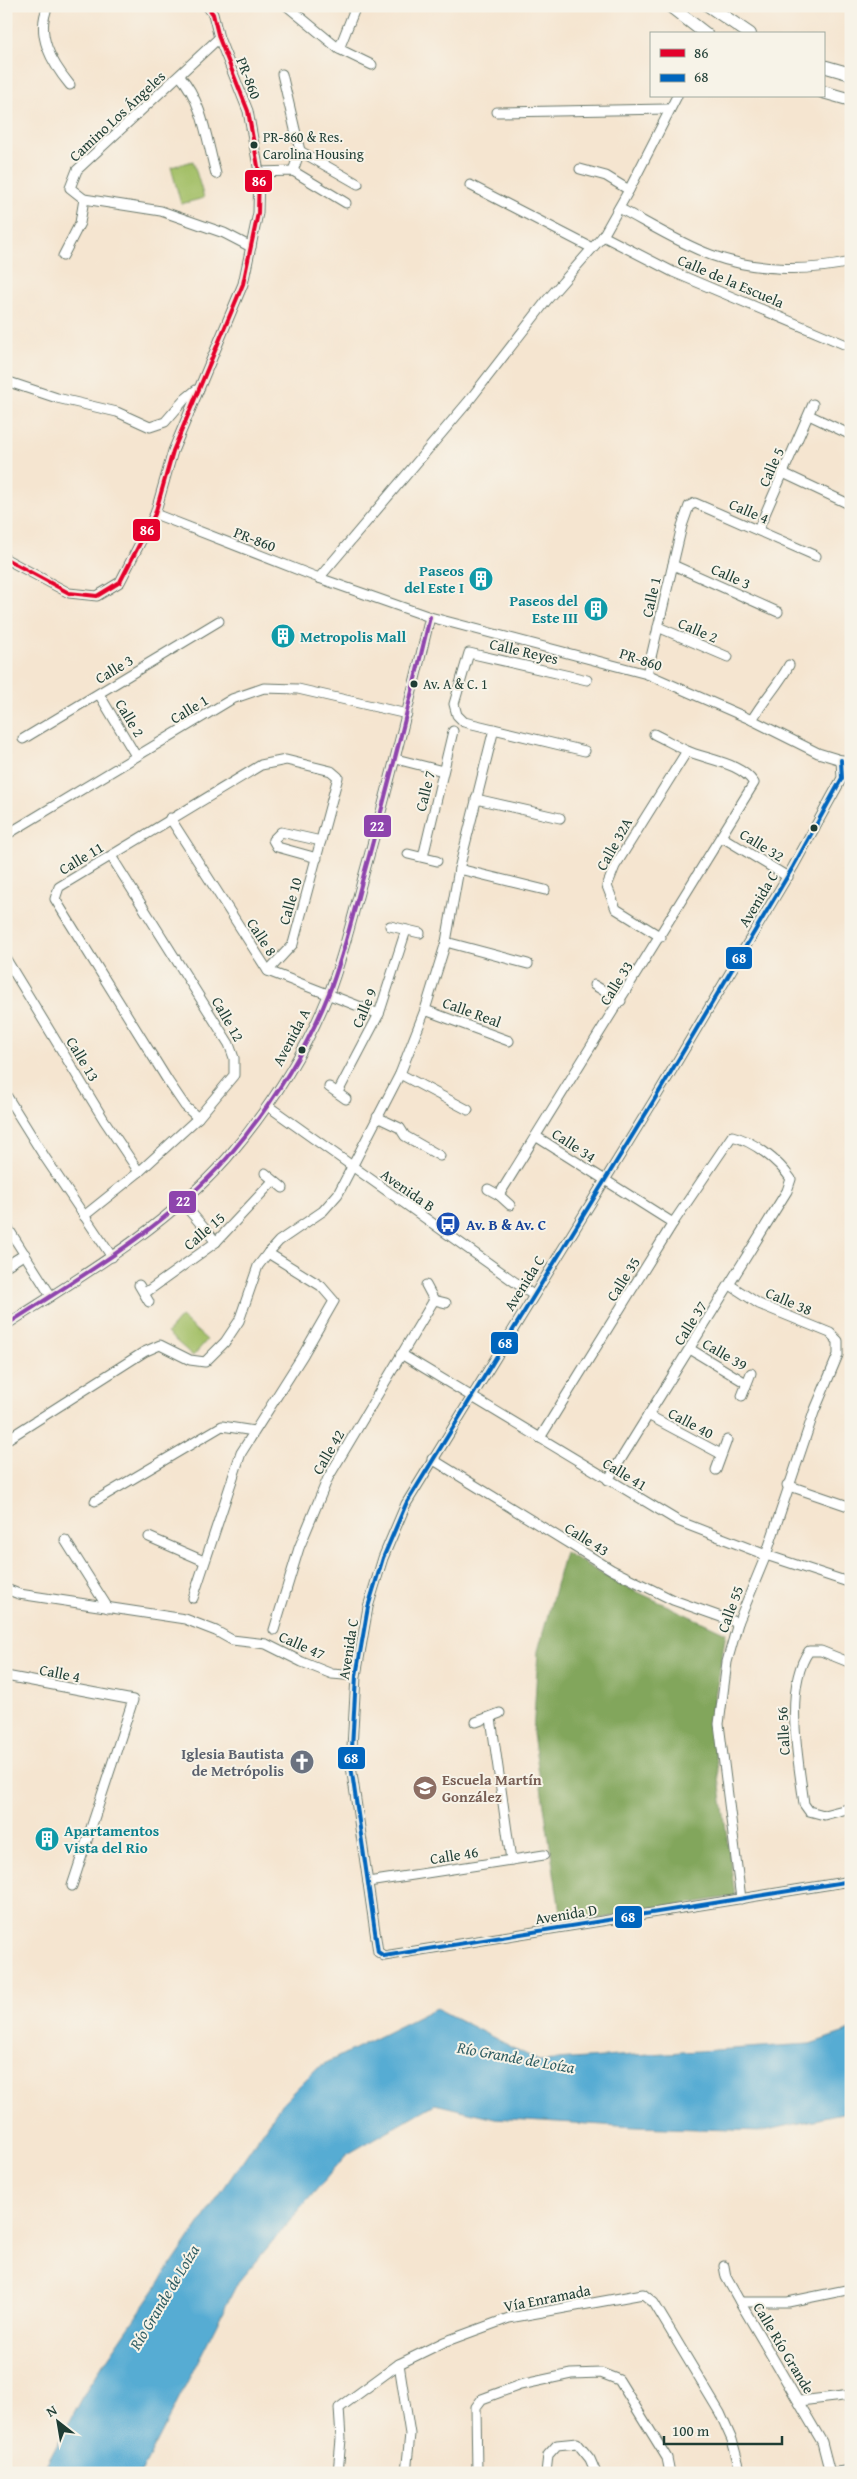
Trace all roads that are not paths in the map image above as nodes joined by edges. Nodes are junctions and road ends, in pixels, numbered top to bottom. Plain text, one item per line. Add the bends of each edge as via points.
1 (48, 6) edge
2 (207, 6) edge
3 (287, 6) edge
4 (356, 6) edge
5 (670, 6) edge
6 (709, 6) edge
7 (703, 32) edge
8 (747, 32) edge
9 (219, 38) junction
10 (339, 49) junction
11 (372, 66) dead end
12 (824, 66) edge
13 (282, 74) dead end
14 (851, 74) edge
15 (180, 76) junction
16 (70, 85) dead end
17 (824, 92) edge
18 (675, 98) edge
19 (851, 100) edge
20 (668, 109) junction
21 (497, 112) dead end
22 (300, 151) junction
23 (580, 169) dead end
24 (293, 171) junction
25 (259, 172) junction
26 (216, 174) dead end
27 (358, 184) dead end
28 (470, 185) dead end
29 (629, 190) junction
30 (84, 199) junction
31 (346, 203) dead end
32 (619, 208) junction
33 (603, 236) junction
34 (251, 247) junction
35 (592, 248) junction
36 (63, 256) dead end
37 (851, 262) edge
38 (851, 347) edge
39 (6, 381) edge
40 (199, 388) junction
41 (813, 404) dead end
42 (809, 415) junction
43 (851, 435) edge
44 (783, 473) junction
45 (851, 505) edge
46 (155, 514) junction
47 (682, 526) joint
48 (758, 530) junction
49 (816, 556) dead end
50 (6, 559) edge
51 (673, 564) junction
52 (319, 578) junction
53 (778, 612) dead end
54 (430, 617) junction
55 (219, 621) dead end
56 (658, 627) junction
57 (728, 657) dead end
58 (789, 665) dead end
59 (648, 674) junction
60 (587, 680) dead end
61 (99, 694) junction
62 (407, 714) junction
63 (752, 720) junction
64 (494, 729) junction
65 (453, 731) dead end
66 (654, 734) dead end
67 (23, 739) dead end
68 (585, 751) dead end
69 (687, 751) junction
70 (136, 756) junction
71 (396, 760) junction
72 (841, 760) junction
73 (851, 760) edge
74 (444, 771) junction
75 (335, 774) joint
76 (476, 799) junction
77 (170, 818) junction
78 (560, 818) dead end
79 (6, 834) edge
80 (722, 837) junction
81 (321, 841) junction
82 (408, 854) dead end
83 (111, 856) junction
84 (423, 857) junction
85 (317, 858) junction
86 (438, 861) dead end
87 (459, 869) junction
88 (788, 877) junction
89 (545, 890) dead end
90 (390, 926) dead end
91 (406, 930) junction
92 (420, 933) dead end
93 (661, 937) junction
94 (446, 942) junction
95 (6, 959) edge
96 (528, 964) dead end
97 (268, 971) junction
98 (594, 984) dead end
99 (328, 995) junction
100 (622, 1001) junction
101 (425, 1010) junction
102 (379, 1014) junction
103 (509, 1041) dead end
104 (400, 1074) junction
105 (329, 1087) dead end
106 (338, 1092) junction
107 (6, 1094) edge
108 (346, 1099) dead end
109 (268, 1106) junction
110 (468, 1110) dead end
111 (377, 1117) junction
112 (198, 1118) junction
113 (537, 1137) junction
114 (440, 1156) dead end
115 (352, 1167) junction
116 (139, 1172) junction
117 (265, 1173) dead end
118 (790, 1179) joint
119 (273, 1181) junction
120 (604, 1181) junction
121 (283, 1188) dead end
122 (488, 1189) dead end
123 (500, 1195) junction
124 (182, 1202) junction
125 (510, 1205) dead end
126 (84, 1216) junction
127 (673, 1223) junction
128 (6, 1225) edge
129 (216, 1242) junction
130 (268, 1252) junction
131 (25, 1254) junction
132 (112, 1256) junction
133 (6, 1266) edge
134 (138, 1285) dead end
135 (426, 1285) dead end
136 (730, 1285) junction
137 (145, 1293) junction
138 (533, 1295) junction
139 (52, 1296) junction
140 (434, 1300) junction
141 (149, 1302) dead end
142 (446, 1303) dead end
143 (6, 1325) edge
144 (838, 1341) joint
145 (690, 1349) junction
146 (402, 1354) junction
147 (751, 1373) dead end
148 (746, 1382) junction
149 (471, 1396) junction
150 (742, 1396) dead end
151 (648, 1416) junction
152 (254, 1431) junction
153 (540, 1438) junction
154 (6, 1440) edge
155 (727, 1440) dead end
156 (721, 1454) junction
157 (432, 1459) junction
158 (716, 1470) dead end
159 (608, 1480) junction
160 (787, 1485) junction
161 (95, 1501) dead end
162 (851, 1507) edge
163 (150, 1537) dead end
164 (65, 1540) dead end
165 (766, 1554) junction
166 (204, 1561) junction
167 (851, 1583) edge
168 (6, 1589) edge
169 (193, 1598) dead end
170 (108, 1608) junction
171 (738, 1622) junction
172 (274, 1630) dead end
173 (851, 1663) edge
174 (6, 1676) edge
175 (356, 1676) junction
176 (500, 1714) dead end
177 (491, 1718) junction
178 (476, 1722) dead end
179 (851, 1808) edge
180 (544, 1855) dead end
181 (511, 1860) junction
182 (851, 1881) edge
183 (368, 1882) junction
184 (72, 1886) dead end
185 (741, 1899) junction
186 (374, 1920) joint
187 (724, 2266) dead end
188 (851, 2289) edge
189 (740, 2302) junction
190 (399, 2364) junction
191 (851, 2395) edge
192 (800, 2402) junction
193 (851, 2470) edge
194 (338, 2473) edge
195 (406, 2473) edge
196 (477, 2473) edge
197 (546, 2473) edge
198 (596, 2473) edge
199 (670, 2473) edge
200 (741, 2473) edge
201 (830, 2473) edge

1 - 16 street via 44,27 49,55
2 - 9 street, PR-860 / PR-860 via 213,14
3 - 10 street
4 - 10 street
5 - 7 highway
6 - 8 highway
9 - 15 street, Camino Los Ángeles
9 - 25 street, PR-860 / PR-860 via 248,111
10 - 11 street
12 - 14 highway
13 - 22 street
15 - 26 street via 189,86 197,104
15 - 30 street, Camino Los Ángeles via 77,170 70,188
17 - 19 highway
18 - 20 street
20 - 21 street
20 - 29 street
22 - 24 street
22 - 27 street
23 - 29 street via 606,176
24 - 25 street
24 - 31 street
25 - 34 street, PR-860 / PR-860 via 258,213
28 - 35 street
29 - 32 street
30 - 34 street via 161,211 224,233
30 - 36 street via 80,223
32 - 33 street
32 - 37 street via 710,255 731,261 754,266 806,268
33 - 35 street
33 - 38 street, Calle de la Escuela via 673,272
34 - 40 street, PR-860 / PR-860 via 243,284
35 - 52 street via 468,402
39 - 40 street via 57,398 117,412 150,427 165,422
40 - 46 street, PR-860 / PR-860 via 173,451
41 - 42 street, Calle 5
42 - 43 street
42 - 44 street, Calle 5
44 - 45 street
44 - 48 street, Calle 5
46 - 50 street via 120,582 97,596 69,593
46 - 52 street, PR-860 / PR-860
47 - 48 street, Calle 4 via 689,506 695,503
47 - 51 street, Calle 1
48 - 49 street, Calle 4
51 - 53 street, Calle 3
51 - 56 street, Calle 1
52 - 54 street, PR-860 / PR-860
54 - 59 street, PR-860 / PR-860
54 - 62 street, Avenida A
55 - 61 street, Calle 3
56 - 57 street, Calle 2
56 - 59 street, Calle 1
58 - 63 street
59 - 63 street, PR-860 / PR-860
60 - 64 street, Calle Reyes via 469,653 454,704 464,722
61 - 67 street, Calle 3
61 - 70 street, Calle 2
62 - 70 street, Calle 1 via 298,689 264,688 232,699
62 - 71 street, Avenida A
63 - 72 street, PR-860 / PR-860 via 818,753
64 - 68 street
64 - 76 street
65 - 74 street, Calle 7
66 - 69 street
69 - 80 street, Calle 33 via 718,760 749,776 754,783
69 - 93 street, Calle 32A via 615,866 607,886 616,909
70 - 79 street, Calle 1
71 - 74 street
71 - 99 street, Avenida A
72 - 73 street, PR-860 / PR-860
72 - 88 street, Avenida C via 842,778
74 - 84 street, Calle 7
75 - 77 street, Calle 11 via 286,760 261,765
75 - 81 street, Calle 10 via 338,777
76 - 78 street
76 - 87 street
77 - 83 street, Calle 11
77 - 97 street, Calle 8
80 - 88 street, Calle 32
80 - 93 street, Calle 33
81 - 85 street, Calle 10
81 - 85 street via 281,832 273,840 277,847
82 - 84 street
83 - 112 street, Calle 12 via 229,1044 234,1058 234,1075
83 - 112 street, Calle 11 via 59,886 55,900 185,1106
84 - 86 street
85 - 97 street, Calle 10 via 292,944
87 - 89 street
87 - 94 street
88 - 120 street, Avenida C
90 - 91 street
91 - 92 street
91 - 102 street, Calle 9
93 - 100 street, Calle 33
94 - 96 street
94 - 101 street
95 - 116 street, Calle 13
97 - 99 street, Calle 8
98 - 100 street
99 - 102 street, Calle 8
99 - 109 street, Avenida A via 304,1048
100 - 113 street, Calle 33
101 - 103 street, Calle Real
101 - 104 street
102 - 106 street, Calle 9
104 - 110 street
104 - 111 street
105 - 106 street
106 - 108 street
107 - 126 street
109 - 115 street, Avenida B
109 - 124 street, Avenida A via 226,1159
111 - 114 street via 400,1128 405,1136
111 - 115 street
112 - 116 street, Calle 12
113 - 120 street, Calle 34
113 - 123 street, Calle 33
115 - 130 street via 338,1194 323,1211
115 - 138 street, Avenida B
116 - 126 street, Calle 12
117 - 119 street
118 - 127 street, Calle 35 via 785,1170 746,1139 732,1136
118 - 136 street, Calle 37 via 787,1192
119 - 121 street
119 - 129 street, Calle 15
120 - 127 street, Calle 34
120 - 138 street, Avenida C
122 - 123 street
123 - 125 street
124 - 129 street
124 - 132 street, Avenida A
126 - 132 street
127 - 153 street, Calle 35
128 - 131 street
129 - 137 street, Calle 15
130 - 152 street via 321,1286 334,1301
130 - 154 street via 258,1266 239,1320 225,1342 205,1362 190,1360 160,1345
131 - 133 street
131 - 139 street
132 - 139 street, Avenida A
134 - 137 street
135 - 140 street
136 - 144 street, Calle 38 via 759,1304 830,1333
136 - 145 street, Calle 37
137 - 141 street
138 - 149 street, Avenida C
139 - 143 street, Avenida A
140 - 142 street
140 - 146 street, Calle 42
144 - 160 street, Calle 55 via 838,1355
145 - 148 street, Calle 39
145 - 151 street, Calle 37
146 - 149 street, Calle 41
146 - 172 street, Calle 42 via 328,1478 299,1548
147 - 148 street
148 - 150 street
149 - 153 street, Calle 41
149 - 157 street, Avenida C
151 - 156 street, Calle 40
151 - 159 street, Calle 37
152 - 161 street via 222,1426
152 - 166 street via 241,1452
153 - 159 street, Calle 41
155 - 156 street
156 - 158 street
157 - 171 street, Calle 43 via 612,1570 673,1600
157 - 175 street, Avenida C via 406,1504 383,1558 368,1607
159 - 165 street, Calle 41 via 678,1521
160 - 162 street
160 - 165 street, Calle 55
163 - 166 street
164 - 170 street
165 - 167 street, Calle 41
165 - 171 street, Calle 55
166 - 169 street
168 - 170 street via 19,1594
170 - 175 street, Calle 47 via 184,1619 232,1640 266,1644 332,1674
171 - 185 street, Calle 55 via 727,1662 719,1724
173 - 179 street, Calle 56 via 821,1651 809,1651 802,1661 795,1698 795,1736 804,1804 809,1811 824,1815
174 - 184 street, Calle 4 via 133,1700
175 - 183 street, Avenida C via 351,1766
176 - 177 street
177 - 178 street
177 - 181 street
180 - 181 street, Calle 46
181 - 183 street, Calle 46
182 - 185 street, Avenida D
183 - 186 street, Avenida C
185 - 186 street, Avenida D via 384,1956 378,1952
187 - 189 street, Calle Río Grande via 726,2277
188 - 189 street via 788,2302
189 - 192 street, Calle Río Grande
190 - 194 street, Vía Enramada via 339,2408
190 - 195 street via 410,2434
190 - 200 street, Vía Enramada via 444,2342 509,2318 643,2294 654,2303 720,2413
191 - 192 street
192 - 201 street, Calle Río Grande via 822,2442
193 - 201 street
196 - 199 street via 476,2407 482,2398 520,2385 571,2374 601,2373 619,2380 667,2458
197 - 198 street via 548,2455 557,2445 577,2443

